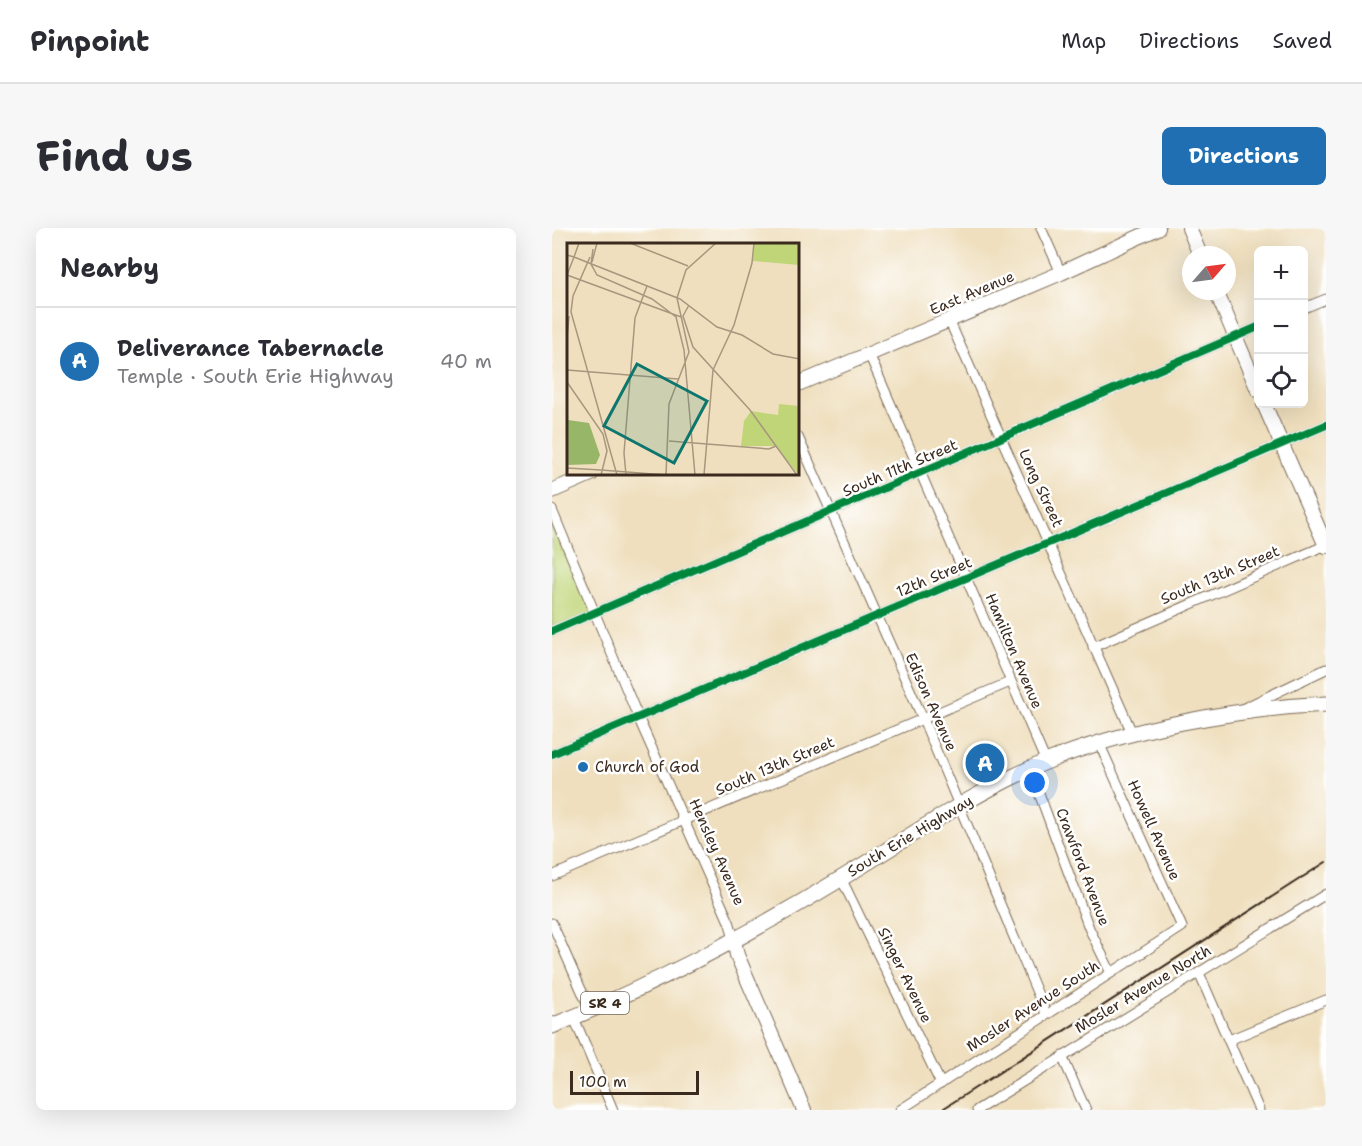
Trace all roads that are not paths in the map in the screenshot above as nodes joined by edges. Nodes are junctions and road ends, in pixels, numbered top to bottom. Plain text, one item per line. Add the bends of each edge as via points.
1 (1041, 228) edge
2 (1158, 228) edge
3 (1189, 228) edge
4 (1196, 246) edge
5 (1061, 273) junction
6 (1326, 298) edge
7 (1220, 300) edge
8 (1308, 306) edge
9 (949, 320) junction
10 (1254, 328) edge
11 (1236, 335) junction
12 (869, 354) junction
13 (1254, 380) edge
14 (800, 383) edge
15 (1266, 408) edge
16 (1326, 425) edge
17 (1002, 439) junction
18 (800, 441) edge
19 (1281, 444) junction
20 (922, 473) junction
21 (586, 476) edge
22 (552, 491) edge
23 (552, 510) edge
24 (831, 512) junction
25 (1050, 544) junction
26 (1326, 545) edge
27 (967, 577) junction
28 (596, 612) junction
29 (876, 615) junction
30 (552, 631) edge
31 (1093, 647) junction
32 (1324, 670) edge
33 (1010, 682) junction
34 (1326, 704) edge
35 (1227, 716) junction
36 (638, 717) junction
37 (923, 719) junction
38 (1133, 735) junction
39 (1100, 745) junction
40 (552, 754) edge
41 (1046, 762) junction
42 (1030, 769) junction
43 (960, 805) junction
44 (686, 820) junction
45 (552, 876) edge
46 (841, 878) junction
47 (1326, 894) edge
48 (552, 923) edge
49 (1182, 927) joint
50 (734, 940) junction
51 (1111, 973) junction
52 (1199, 973) junction
53 (1326, 1000) edge
54 (590, 1010) junction
55 (1046, 1014) junction
56 (574, 1018) junction
57 (552, 1026) edge
58 (1229, 1040) junction
59 (1062, 1056) junction
60 (941, 1084) junction
61 (613, 1110) edge
62 (804, 1110) edge
63 (900, 1110) edge
64 (977, 1110) edge
65 (1086, 1110) edge
66 (1260, 1110) edge

1 - 5 street
2 - 5 street, East Avenue
3 - 4 street
5 - 9 street, East Avenue
6 - 8 street
7 - 11 street
9 - 12 street, East Avenue
9 - 17 street, Long Street
10 - 11 street, South 11th Street
11 - 13 street
11 - 17 street, South 11th Street
12 - 14 street, East Avenue
12 - 20 street, Hamilton Avenue
15 - 19 street
16 - 19 street, 12th Street
17 - 20 street, South 11th Street
17 - 25 street, Long Street
18 - 24 street, Edison Avenue
19 - 25 street, 12th Street
19 - 26 street
20 - 24 street, South 11th Street
20 - 27 street, Hamilton Avenue
21 - 22 street
23 - 28 street, Hensley Avenue
24 - 28 street, South 11th Street
24 - 29 street, Edison Avenue
25 - 27 street, 12th Street
25 - 31 street, Long Street
26 - 31 street, South 13th Street
27 - 29 street, 12th Street
27 - 33 street, Hamilton Avenue
28 - 30 street, South 11th Street
28 - 36 street, Hensley Avenue
29 - 36 street, 12th Street
29 - 37 street, Edison Avenue
31 - 38 street, Long Street
32 - 35 street
33 - 37 street, South 13th Street
33 - 41 street, Hamilton Avenue
34 - 35 main road, South Erie Highway / SR 4
35 - 38 main road, South Erie Highway / SR 4
36 - 40 street, 12th Street
36 - 44 street, Hensley Avenue
37 - 43 street, Edison Avenue
37 - 44 street, South 13th Street
38 - 39 main road, South Erie Highway / SR 4
39 - 41 main road, South Erie Highway / SR 4
39 - 49 street, Howell Avenue
41 - 42 main road, South Erie Highway / SR 4
42 - 43 main road, South Erie Highway / SR 4
42 - 51 street, Crawford Avenue via 1089,928
43 - 46 main road, South Erie Highway / SR 4
43 - 55 street, Edison Avenue
44 - 45 street, South 13th Street
44 - 50 street, Hensley Avenue
46 - 50 main road, South Erie Highway / SR 4
46 - 60 street, Singer Avenue
47 - 52 street, Mosler Avenue North
48 - 54 street
49 - 51 street, Mosler Avenue South
50 - 54 main road, South Erie Highway / SR 4
50 - 62 street, Hensley Avenue
51 - 55 street, Mosler Avenue South
52 - 58 street
52 - 59 street, Mosler Avenue North
53 - 58 street
54 - 56 main road, South Erie Highway / SR 4
55 - 60 street, Mosler Avenue South
56 - 57 main road, South Erie Highway / SR 4
56 - 61 street
58 - 66 street
59 - 64 street, Mosler Avenue North
59 - 65 street
60 - 63 street, Mosler Avenue South

